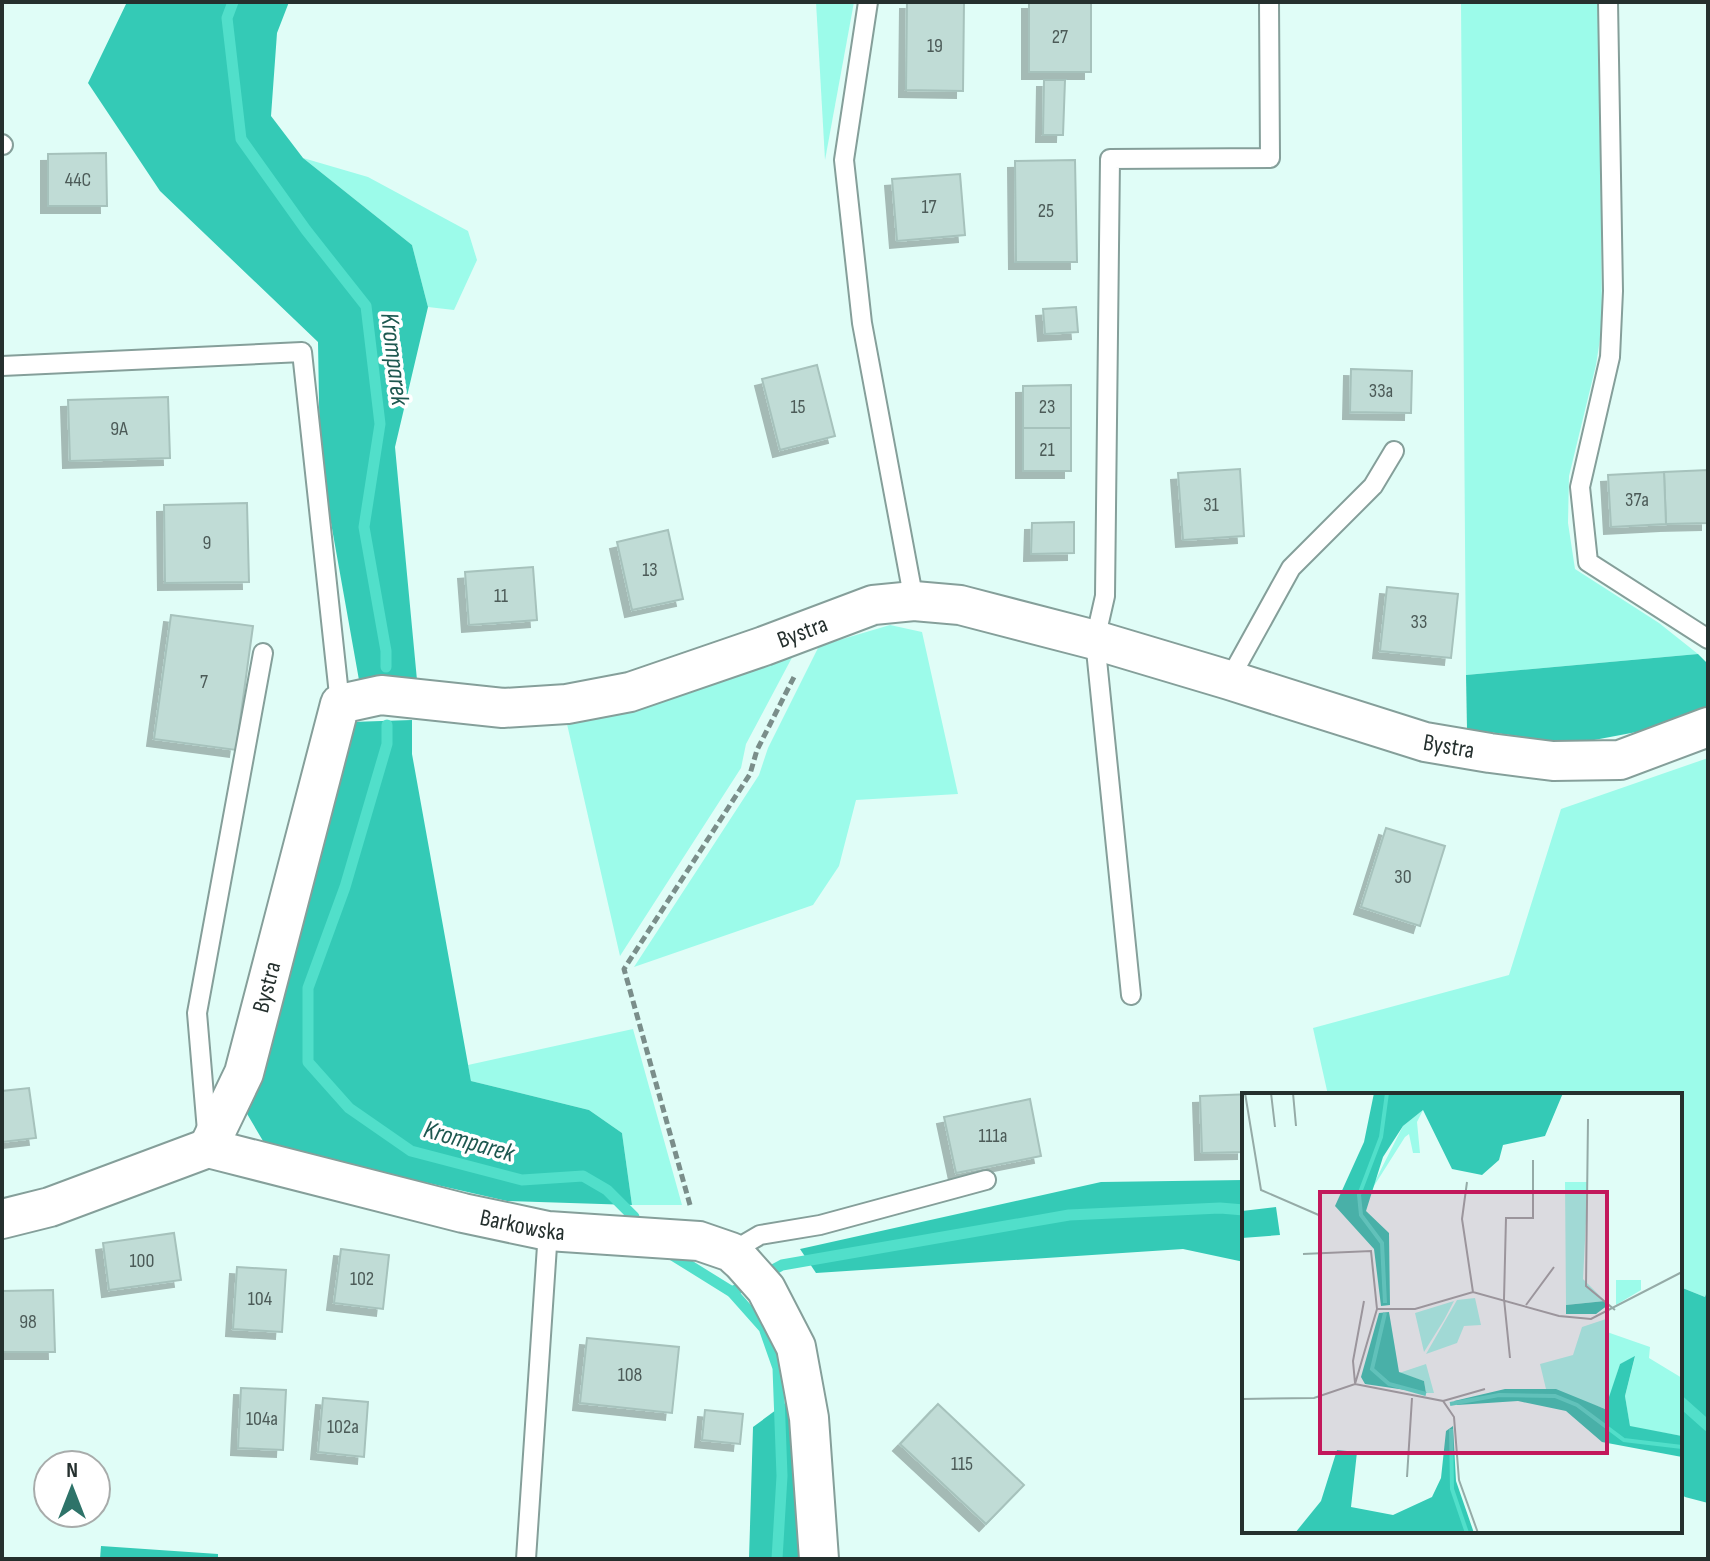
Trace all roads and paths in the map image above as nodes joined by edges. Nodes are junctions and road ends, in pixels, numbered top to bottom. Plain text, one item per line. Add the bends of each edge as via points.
1 (868, 2) edge
2 (1269, 2) edge
3 (1608, 2) edge
4 (2, 366) edge
5 (1394, 451) dead end
6 (914, 601) junction
7 (805, 630) junction
8 (1708, 639) edge
9 (1095, 640) junction
10 (263, 653) dead end
11 (1229, 680) junction
12 (340, 704) junction
13 (1708, 727) edge
14 (1131, 995) dead end
15 (208, 1148) junction
16 (986, 1180) dead end
17 (2, 1219) edge
18 (548, 1231) junction
19 (735, 1261) junction
20 (526, 1559) edge
21 (819, 1559) edge

1 - 6 lane via 844,160 862,323
2 - 9 lane via 1270,158 1110,159 1105,596
3 - 8 lane via 1613,291 1610,357 1580,487 1588,562
4 - 12 lane via 302,352
5 - 11 lane via 1373,486 1291,568
6 - 7 street, Bystra via 873,605
6 - 9 street, Bystra via 960,605
7 - 12 street, Bystra via 630,692 567,704 503,708 381,695
7 - 19 path via 801,662 750,774 624,969 684,1181
9 - 11 street, Bystra
9 - 14 lane
10 - 15 lane via 197,1013
11 - 13 street, Bystra via 1425,742 1553,761 1620,760
12 - 15 street, Bystra via 244,1073
15 - 17 street via 50,1207
15 - 18 street, Barkowska
16 - 19 lane via 820,1225 760,1235
18 - 19 street, Barkowska
18 - 20 lane
19 - 21 street via 796,1347 809,1418

